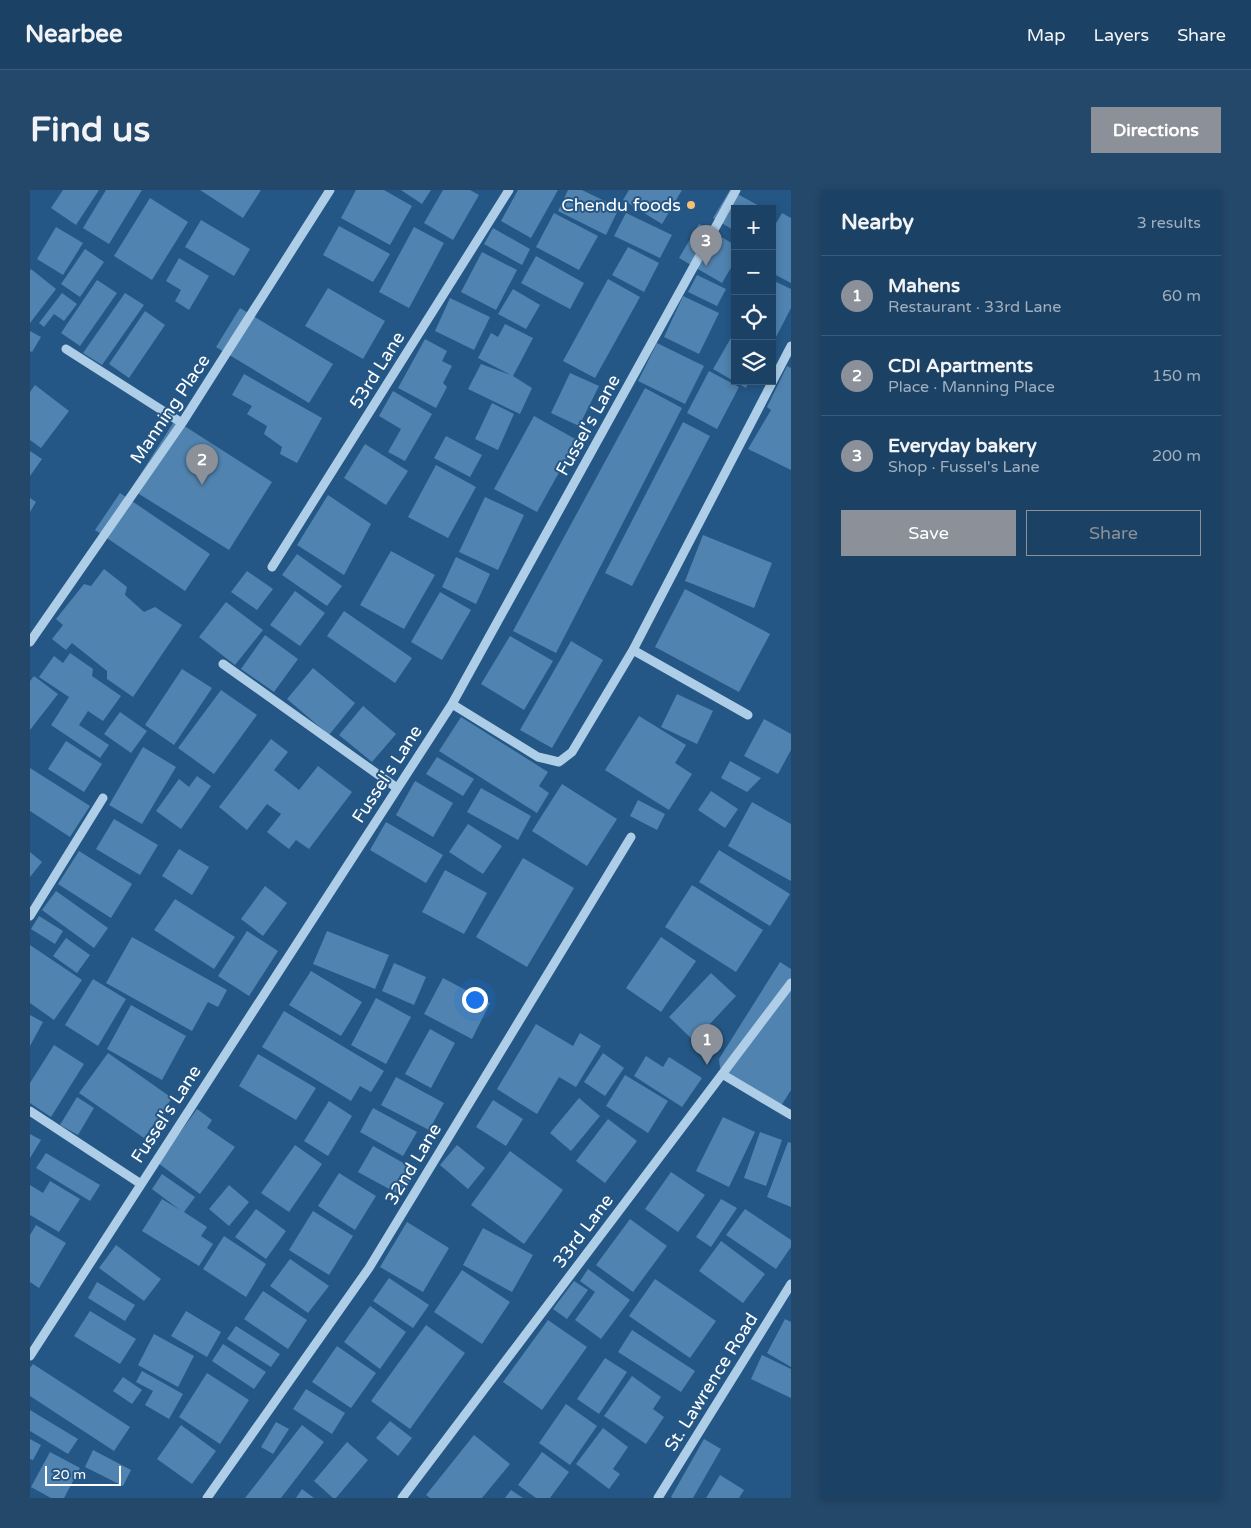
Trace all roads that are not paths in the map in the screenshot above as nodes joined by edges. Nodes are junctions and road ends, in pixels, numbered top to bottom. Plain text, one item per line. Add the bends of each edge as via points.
1 (330, 190) edge
2 (509, 190) edge
3 (736, 190) edge
4 (791, 346) edge
5 (66, 349) dead end
6 (182, 423) junction
7 (272, 567) dead end
8 (30, 642) edge
9 (633, 650) junction
10 (223, 664) dead end
11 (452, 704) junction
12 (748, 715) dead end
13 (397, 788) junction
14 (103, 798) dead end
15 (631, 837) dead end
16 (30, 916) edge
17 (791, 983) edge
18 (722, 1074) junction
19 (30, 1111) edge
20 (791, 1115) edge
21 (141, 1184) junction
22 (791, 1284) edge
23 (30, 1356) edge
24 (207, 1498) edge
25 (402, 1498) edge
26 (658, 1498) edge

1 - 6 street, Manning Place
2 - 7 street, 53rd Lane
3 - 11 street, Fussel's Lane
4 - 9 street
5 - 6 street
6 - 8 street, Manning Place
9 - 11 street via 572,752 559,762 538,757
9 - 12 street
10 - 13 street
11 - 13 street, Fussel's Lane
13 - 21 street, Fussel's Lane
14 - 16 street
15 - 24 street, 32nd Lane via 369,1268
17 - 18 street, 33rd Lane
18 - 20 street
18 - 25 street, 33rd Lane
19 - 21 street
21 - 23 street, Fussel's Lane
22 - 26 street, St. Lawrence Road

